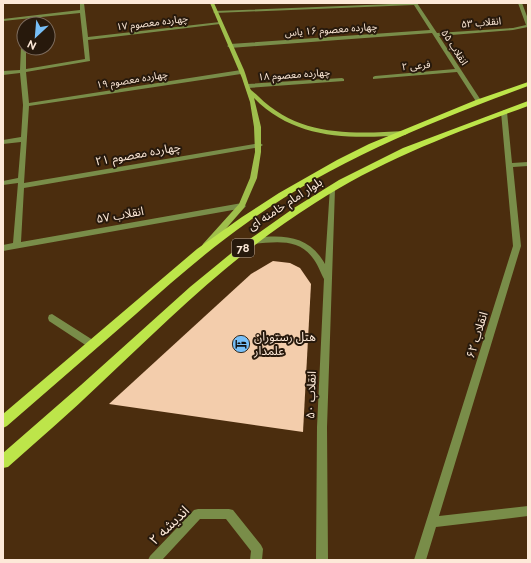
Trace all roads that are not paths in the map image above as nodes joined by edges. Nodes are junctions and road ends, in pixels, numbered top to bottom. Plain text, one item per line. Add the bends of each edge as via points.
1 (82, 3) edge
2 (212, 3) edge
3 (520, 3) edge
4 (415, 4) edge
5 (82, 11) junction
6 (215, 12) junction
7 (35, 16) edge
8 (16, 18) edge
9 (3, 20) edge
10 (220, 23) junction
11 (528, 26) edge
12 (434, 33) junction
13 (85, 39) junction
14 (230, 46) junction
15 (24, 56) edge
16 (459, 70) junction
17 (23, 71) junction
18 (241, 72) junction
19 (3, 73) edge
20 (375, 78) dead end
21 (342, 80) dead end
22 (528, 84) edge
23 (248, 87) junction
24 (479, 102) junction
25 (528, 103) edge
26 (26, 105) junction
27 (504, 112) junction
28 (408, 132) junction
29 (24, 139) junction
30 (3, 142) edge
31 (260, 145) junction
32 (528, 164) edge
33 (510, 165) junction
34 (3, 183) edge
35 (21, 183) junction
36 (332, 189) junction
37 (242, 206) junction
38 (253, 241) junction
39 (17, 245) junction
40 (3, 248) edge
41 (200, 252) junction
42 (328, 281) junction
43 (52, 318) dead end
44 (93, 345) junction
45 (3, 422) edge
46 (3, 462) edge
47 (528, 511) edge
48 (431, 522) junction
49 (154, 560) edge
50 (256, 560) edge
51 (322, 560) edge
52 (420, 560) edge

1 - 5 street
2 - 6 street
3 - 11 street
4 - 6 street
4 - 12 street, انقلاب ۵۵
5 - 7 street
5 - 13 street
6 - 10 street
8 - 9 street
10 - 13 street, چهارده معصوم ۱۷
10 - 14 street
11 - 12 street, انقلاب ۵۳
12 - 14 street, چهارده معصوم ۱۶ یاس
12 - 16 street, انقلاب ۵۵
13 - 17 street via 88,60
14 - 18 street
15 - 17 street
16 - 20 street, فرعی ۲
16 - 24 street, انقلاب ۵۵
17 - 19 street
17 - 26 street
18 - 23 street
18 - 26 street, چهارده معصوم ۱۹
21 - 23 street, چهارده معصوم ۱۸
22 - 24 main road, بلوار امام خامنه ای / 78
23 - 28 street via 271,111 289,121 325,133 360,136
23 - 31 street via 259,130
24 - 28 main road, بلوار امام خامنه ای / 78
25 - 27 main road, بلوار امام خامنه ای / 78
26 - 29 street
27 - 33 street, انقلاب ۶۲
27 - 36 main road, بلوار امام خامنه ای / 78 via 422,143
28 - 41 main road, بلوار امام خامنه ای / 78 via 372,146 282,195
29 - 30 street
29 - 35 street
31 - 35 street, چهارده معصوم ۲۱
31 - 37 street via 255,179
32 - 33 street
33 - 48 street, انقلاب ۶۲ via 517,246
34 - 35 street, چهارده معصوم ۲۱
35 - 39 street
36 - 38 main road, بلوار امام خامنه ای / 78
36 - 42 street
37 - 39 street, انقلاب ۵۷
37 - 41 street
38 - 42 street, انقلاب ۵۰ via 278,238 300,242 317,256
38 - 46 main road, بلوار امام خامنه ای / 78 via 156,322
39 - 40 street, انقلاب ۵۷
41 - 44 main road, بلوار امام خامنه ای / 78
42 - 51 street, انقلاب ۵۰ via 322,427
43 - 44 street
44 - 45 main road, بلوار امام خامنه ای / 78
47 - 48 street
48 - 52 street, انقلاب ۶۲
49 - 50 street, اندیشه ۲ via 198,514 229,514 257,549

